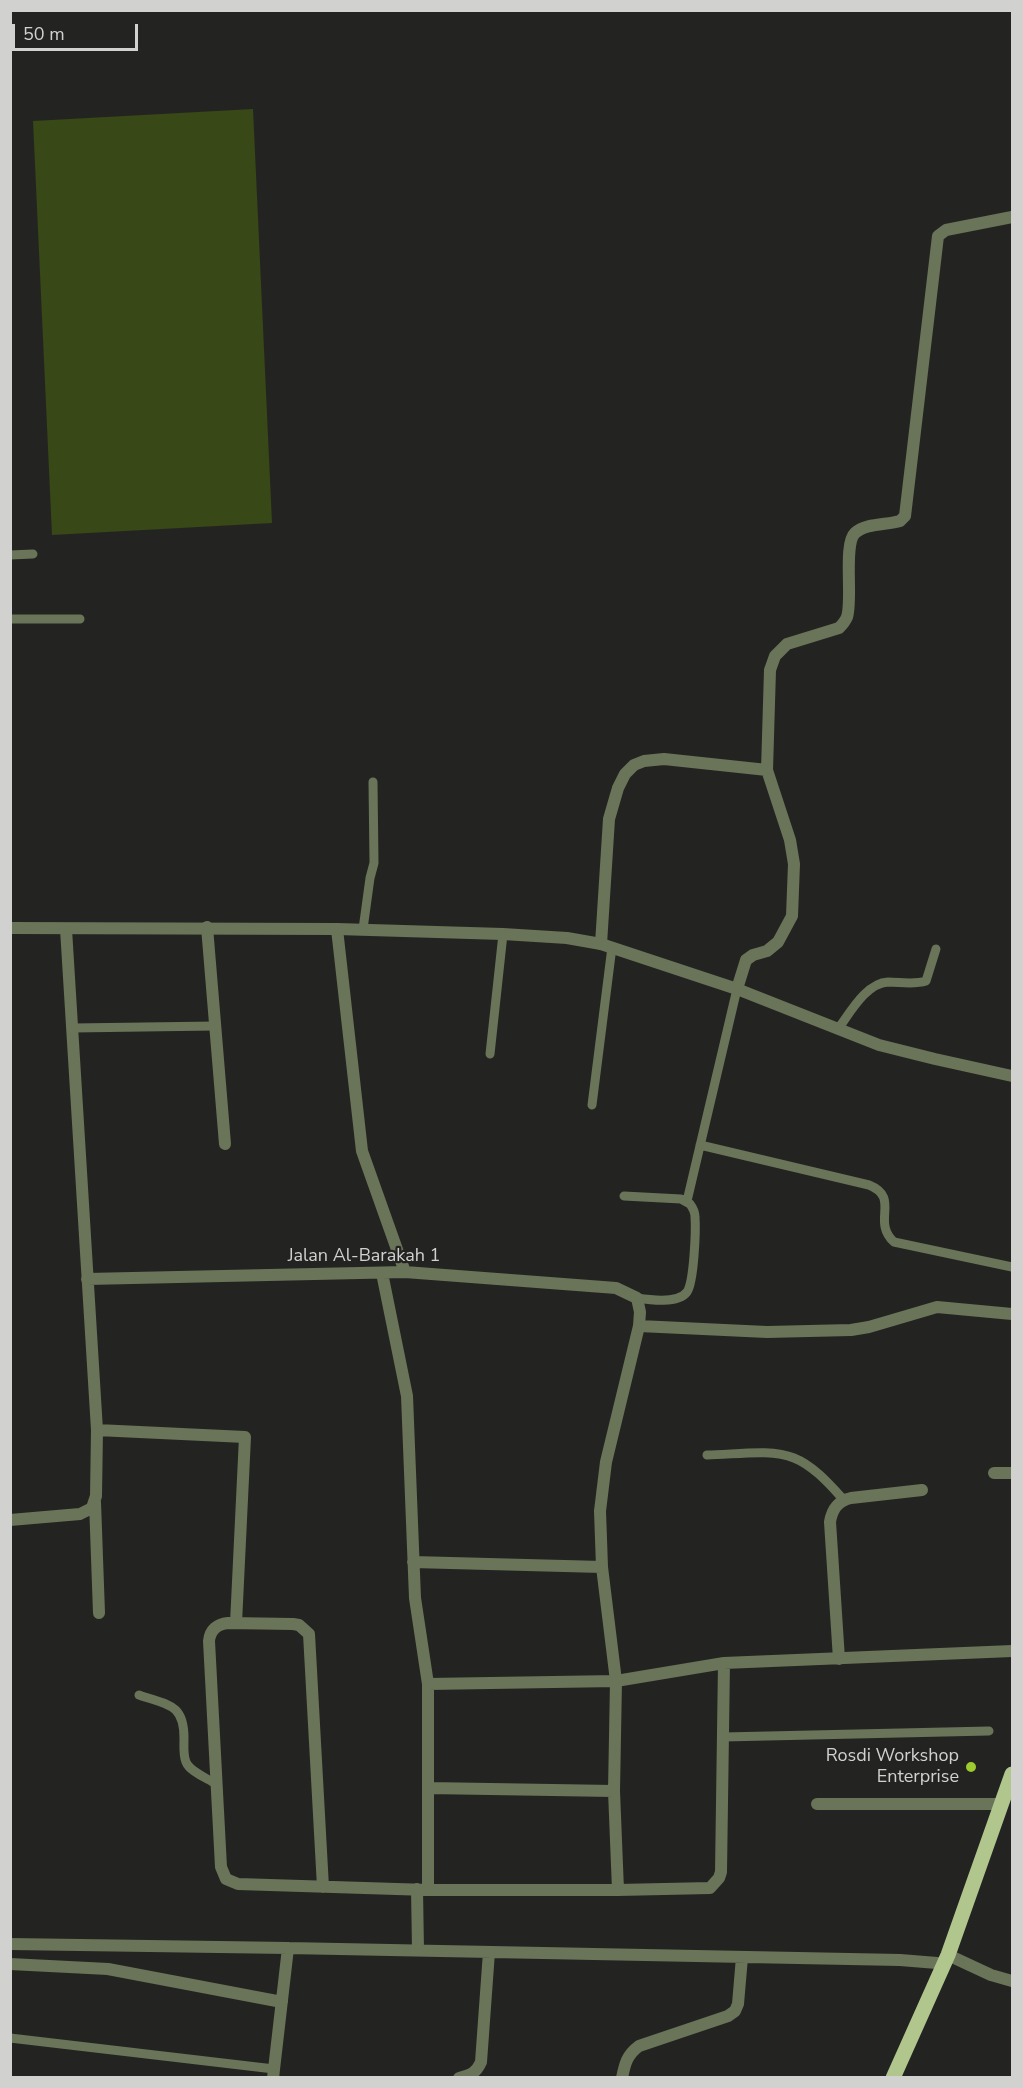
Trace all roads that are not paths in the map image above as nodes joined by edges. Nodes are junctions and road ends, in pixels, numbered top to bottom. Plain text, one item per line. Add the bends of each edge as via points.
1 (1012, 217) edge
2 (33, 554) dead end
3 (10, 555) edge
4 (10, 619) edge
5 (80, 619) dead end
6 (767, 770) junction
7 (373, 782) dead end
8 (207, 927) junction
9 (10, 928) edge
10 (337, 928) junction
11 (66, 929) junction
12 (363, 929) junction
13 (503, 934) junction
14 (607, 946) junction
15 (936, 949) dead end
16 (737, 989) junction
17 (215, 1026) junction
18 (72, 1028) junction
19 (838, 1029) junction
20 (490, 1054) dead end
21 (1012, 1076) edge
22 (592, 1105) dead end
23 (225, 1144) dead end
24 (700, 1145) junction
25 (624, 1196) dead end
26 (687, 1201) junction
27 (1012, 1268) edge
28 (405, 1272) junction
29 (382, 1273) junction
30 (87, 1279) junction
31 (637, 1298) junction
32 (1012, 1314) edge
33 (639, 1326) junction
34 (97, 1430) junction
35 (707, 1455) dead end
36 (994, 1473) dead end
37 (1012, 1473) edge
38 (922, 1490) dead end
39 (844, 1500) junction
40 (95, 1503) junction
41 (10, 1520) edge
42 (413, 1562) junction
43 (602, 1567) junction
44 (99, 1613) dead end
45 (236, 1623) junction
46 (1012, 1651) edge
47 (839, 1659) junction
48 (724, 1664) junction
49 (616, 1681) junction
50 (428, 1684) junction
51 (139, 1695) dead end
52 (989, 1731) dead end
53 (723, 1737) junction
54 (1012, 1774) edge
55 (216, 1784) junction
56 (428, 1788) junction
57 (614, 1791) junction
58 (817, 1804) dead end
59 (1005, 1808) edge
60 (323, 1887) junction
61 (422, 1890) junction
62 (618, 1890) junction
63 (10, 1944) edge
64 (288, 1948) junction
65 (418, 1950) junction
66 (489, 1952) junction
67 (742, 1957) junction
68 (945, 1960) junction
69 (10, 1965) edge
70 (1012, 1981) edge
71 (282, 2002) junction
72 (10, 2038) edge
73 (274, 2073) edge
74 (459, 2078) edge
75 (622, 2078) edge
76 (893, 2078) edge

1 - 6 street via 946,230 938,236 905,516 900,521 861,529 851,538 845,622 839,628 787,644 775,656 770,670
2 - 3 lane
4 - 5 lane
6 - 14 street via 664,759 644,761 625,774 609,819
6 - 16 street via 793,856 792,916 778,942 747,960
7 - 12 lane via 374,863
8 - 10 street
8 - 11 street
8 - 17 street
9 - 11 street
10 - 12 street
10 - 28 street via 362,1151
11 - 18 street
12 - 13 street
13 - 14 street via 567,938
13 - 20 lane
14 - 16 street
14 - 22 lane
15 - 19 lane via 926,981 884,982 872,988
16 - 19 street
16 - 24 lane
17 - 18 lane
17 - 23 street
18 - 30 street
19 - 21 street via 879,1045
24 - 26 lane
24 - 27 lane via 876,1187 886,1205 885,1231 894,1242
25 - 26 lane
26 - 31 lane via 695,1216 692,1278 687,1292 658,1302
28 - 29 street, Jalan Al-Barakah 1
28 - 31 street, Jalan Al-Barakah 1 via 616,1288
29 - 30 street, Jalan Al-Barakah 1
29 - 42 street via 407,1396
30 - 34 street
31 - 33 street
32 - 33 street via 937,1307 851,1330 767,1332
33 - 43 street via 606,1462 600,1511
34 - 40 street
34 - 45 street via 245,1437
35 - 39 lane via 776,1453 795,1458 821,1476
36 - 37 street
38 - 39 street
39 - 47 street via 834,1509 830,1522
40 - 41 street via 80,1514
40 - 44 street
42 - 43 street
42 - 50 street
43 - 49 street
45 - 55 street via 218,1625 210,1635
45 - 60 street via 293,1623 309,1634
46 - 47 street
47 - 48 street
48 - 49 street
48 - 53 street
49 - 50 street
49 - 57 street
50 - 56 street
51 - 55 lane via 173,1707 180,1714 186,1762
52 - 53 lane
53 - 62 street via 716,1884 703,1889
54 - 59 main road
55 - 60 street via 220,1867 226,1879 238,1884
56 - 57 street
56 - 61 street
57 - 62 street
58 - 59 street
59 - 68 main road
60 - 61 street
61 - 62 street
61 - 65 street
63 - 64 street
64 - 65 street
64 - 71 street
65 - 66 street
66 - 67 street
66 - 74 street via 481,2062 477,2071
67 - 68 street via 937,1963
67 - 75 street via 735,2011 639,2046 626,2060
68 - 70 street
68 - 76 main road
69 - 71 street via 108,1969
71 - 73 street
72 - 73 lane

